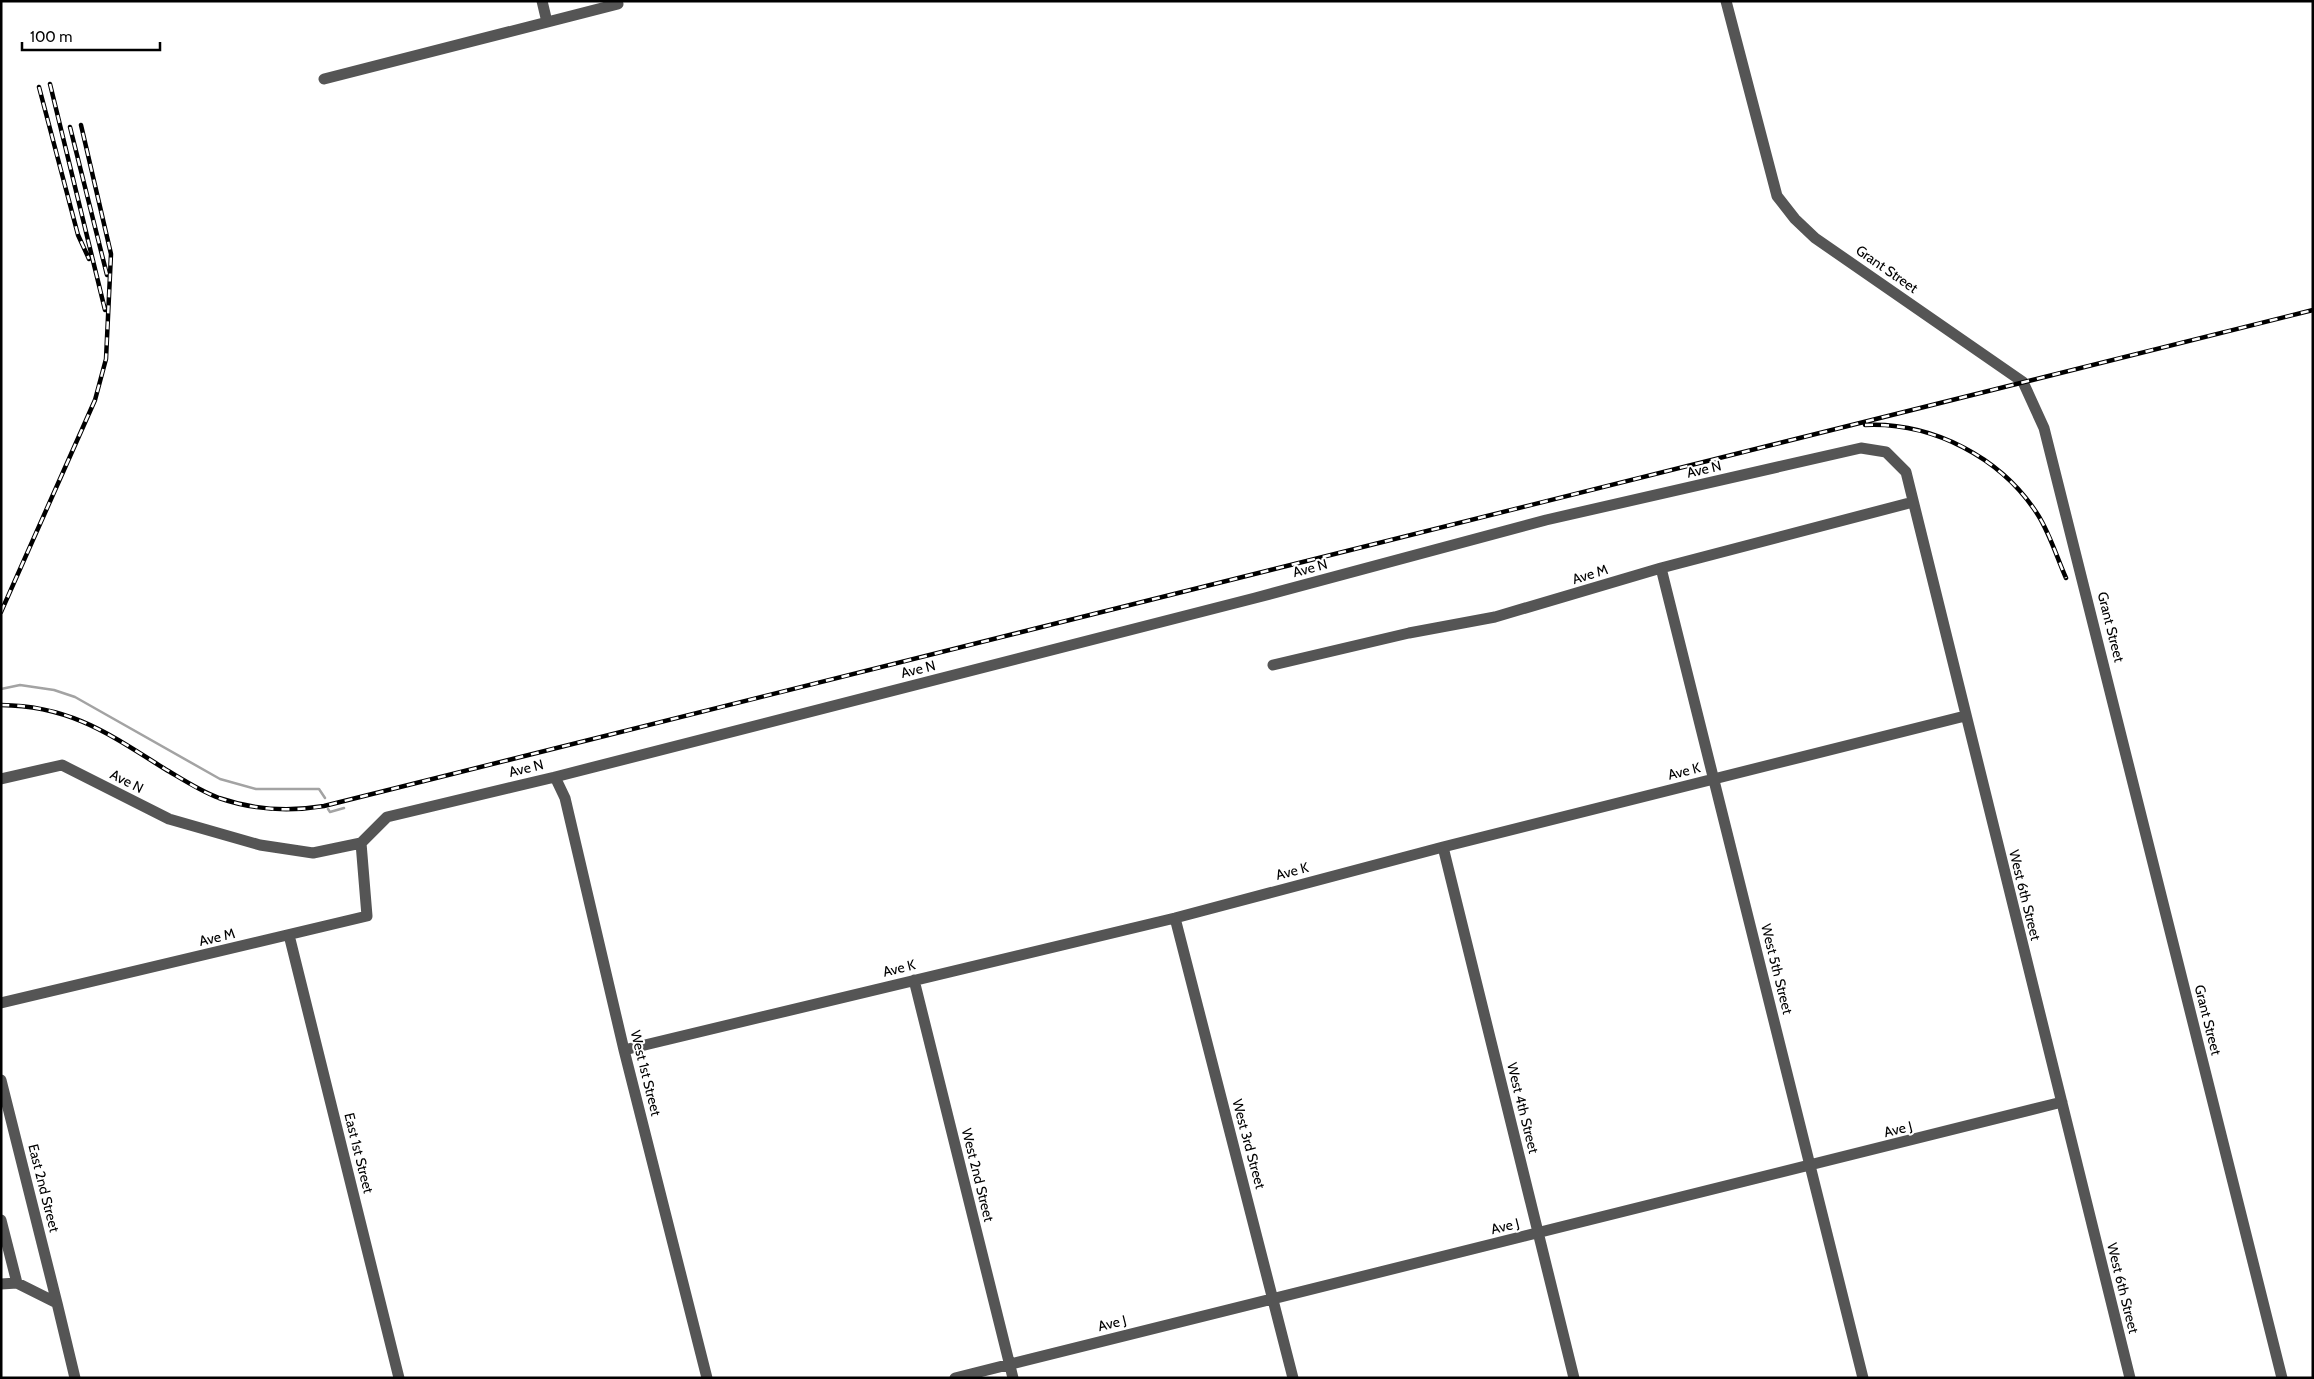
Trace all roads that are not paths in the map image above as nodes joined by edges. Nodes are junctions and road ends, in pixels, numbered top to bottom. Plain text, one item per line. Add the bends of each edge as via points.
1 (542, 1) edge
2 (1726, 1) edge
3 (618, 4) dead end
4 (547, 22) junction
5 (324, 78) dead end
6 (1861, 448) joint
7 (1913, 502) junction
8 (1661, 568) junction
9 (1273, 666) dead end
10 (1965, 716) junction
11 (555, 777) junction
12 (1, 779) edge
13 (1714, 779) junction
14 (362, 843) junction
15 (1443, 847) junction
16 (1175, 918) junction
17 (289, 935) junction
18 (914, 980) junction
19 (1, 1003) edge
20 (624, 1050) junction
21 (1, 1080) edge
22 (2062, 1102) junction
23 (1810, 1166) junction
24 (1, 1220) edge
25 (1539, 1232) junction
26 (17, 1283) junction
27 (1, 1284) edge
28 (1274, 1298) junction
29 (57, 1303) junction
30 (1009, 1364) junction
31 (75, 1378) edge
32 (399, 1378) edge
33 (707, 1378) edge
34 (955, 1378) edge
35 (1013, 1378) edge
36 (1294, 1378) edge
37 (1574, 1378) edge
38 (1863, 1378) edge
39 (2130, 1378) edge
40 (2282, 1378) edge

1 - 4 street
2 - 40 street, Grant Street via 1777,196 1815,238 2023,382 2044,428
3 - 4 street
4 - 5 street
6 - 7 street, West 6th Street via 1886,452 1906,472
6 - 11 street, Ave N via 1546,520
7 - 8 street, Ave M
7 - 10 street, West 6th Street
8 - 9 street, Ave M via 1495,618 1409,633
8 - 13 street, West 5th Street
10 - 13 street, Ave K
10 - 22 street, West 6th Street
11 - 14 street, Ave N via 386,818
11 - 20 street, West 1st Street via 565,798
12 - 14 street, Ave N via 62,765 168,819 260,844 313,854
13 - 15 street, Ave K
13 - 23 street, West 5th Street
14 - 17 street, Ave M via 367,916
15 - 16 street, Ave K
15 - 25 street, West 4th Street
16 - 18 street, Ave K
16 - 28 street, West 3rd Street
17 - 19 street, Ave M
17 - 32 street, East 1st Street
18 - 20 street, Ave K
18 - 30 street, West 2nd Street
20 - 33 street, West 1st Street
21 - 29 street, East 2nd Street
22 - 23 street, Ave J
22 - 39 street, West 6th Street
23 - 25 street, Ave J
23 - 38 street, West 5th Street
24 - 26 street
25 - 28 street, Ave J
25 - 37 street, West 4th Street
26 - 27 street
26 - 29 street
28 - 30 street, Ave J
28 - 36 street, West 3rd Street
29 - 31 street, East 2nd Street
30 - 34 street, Ave J
30 - 35 street, West 2nd Street

